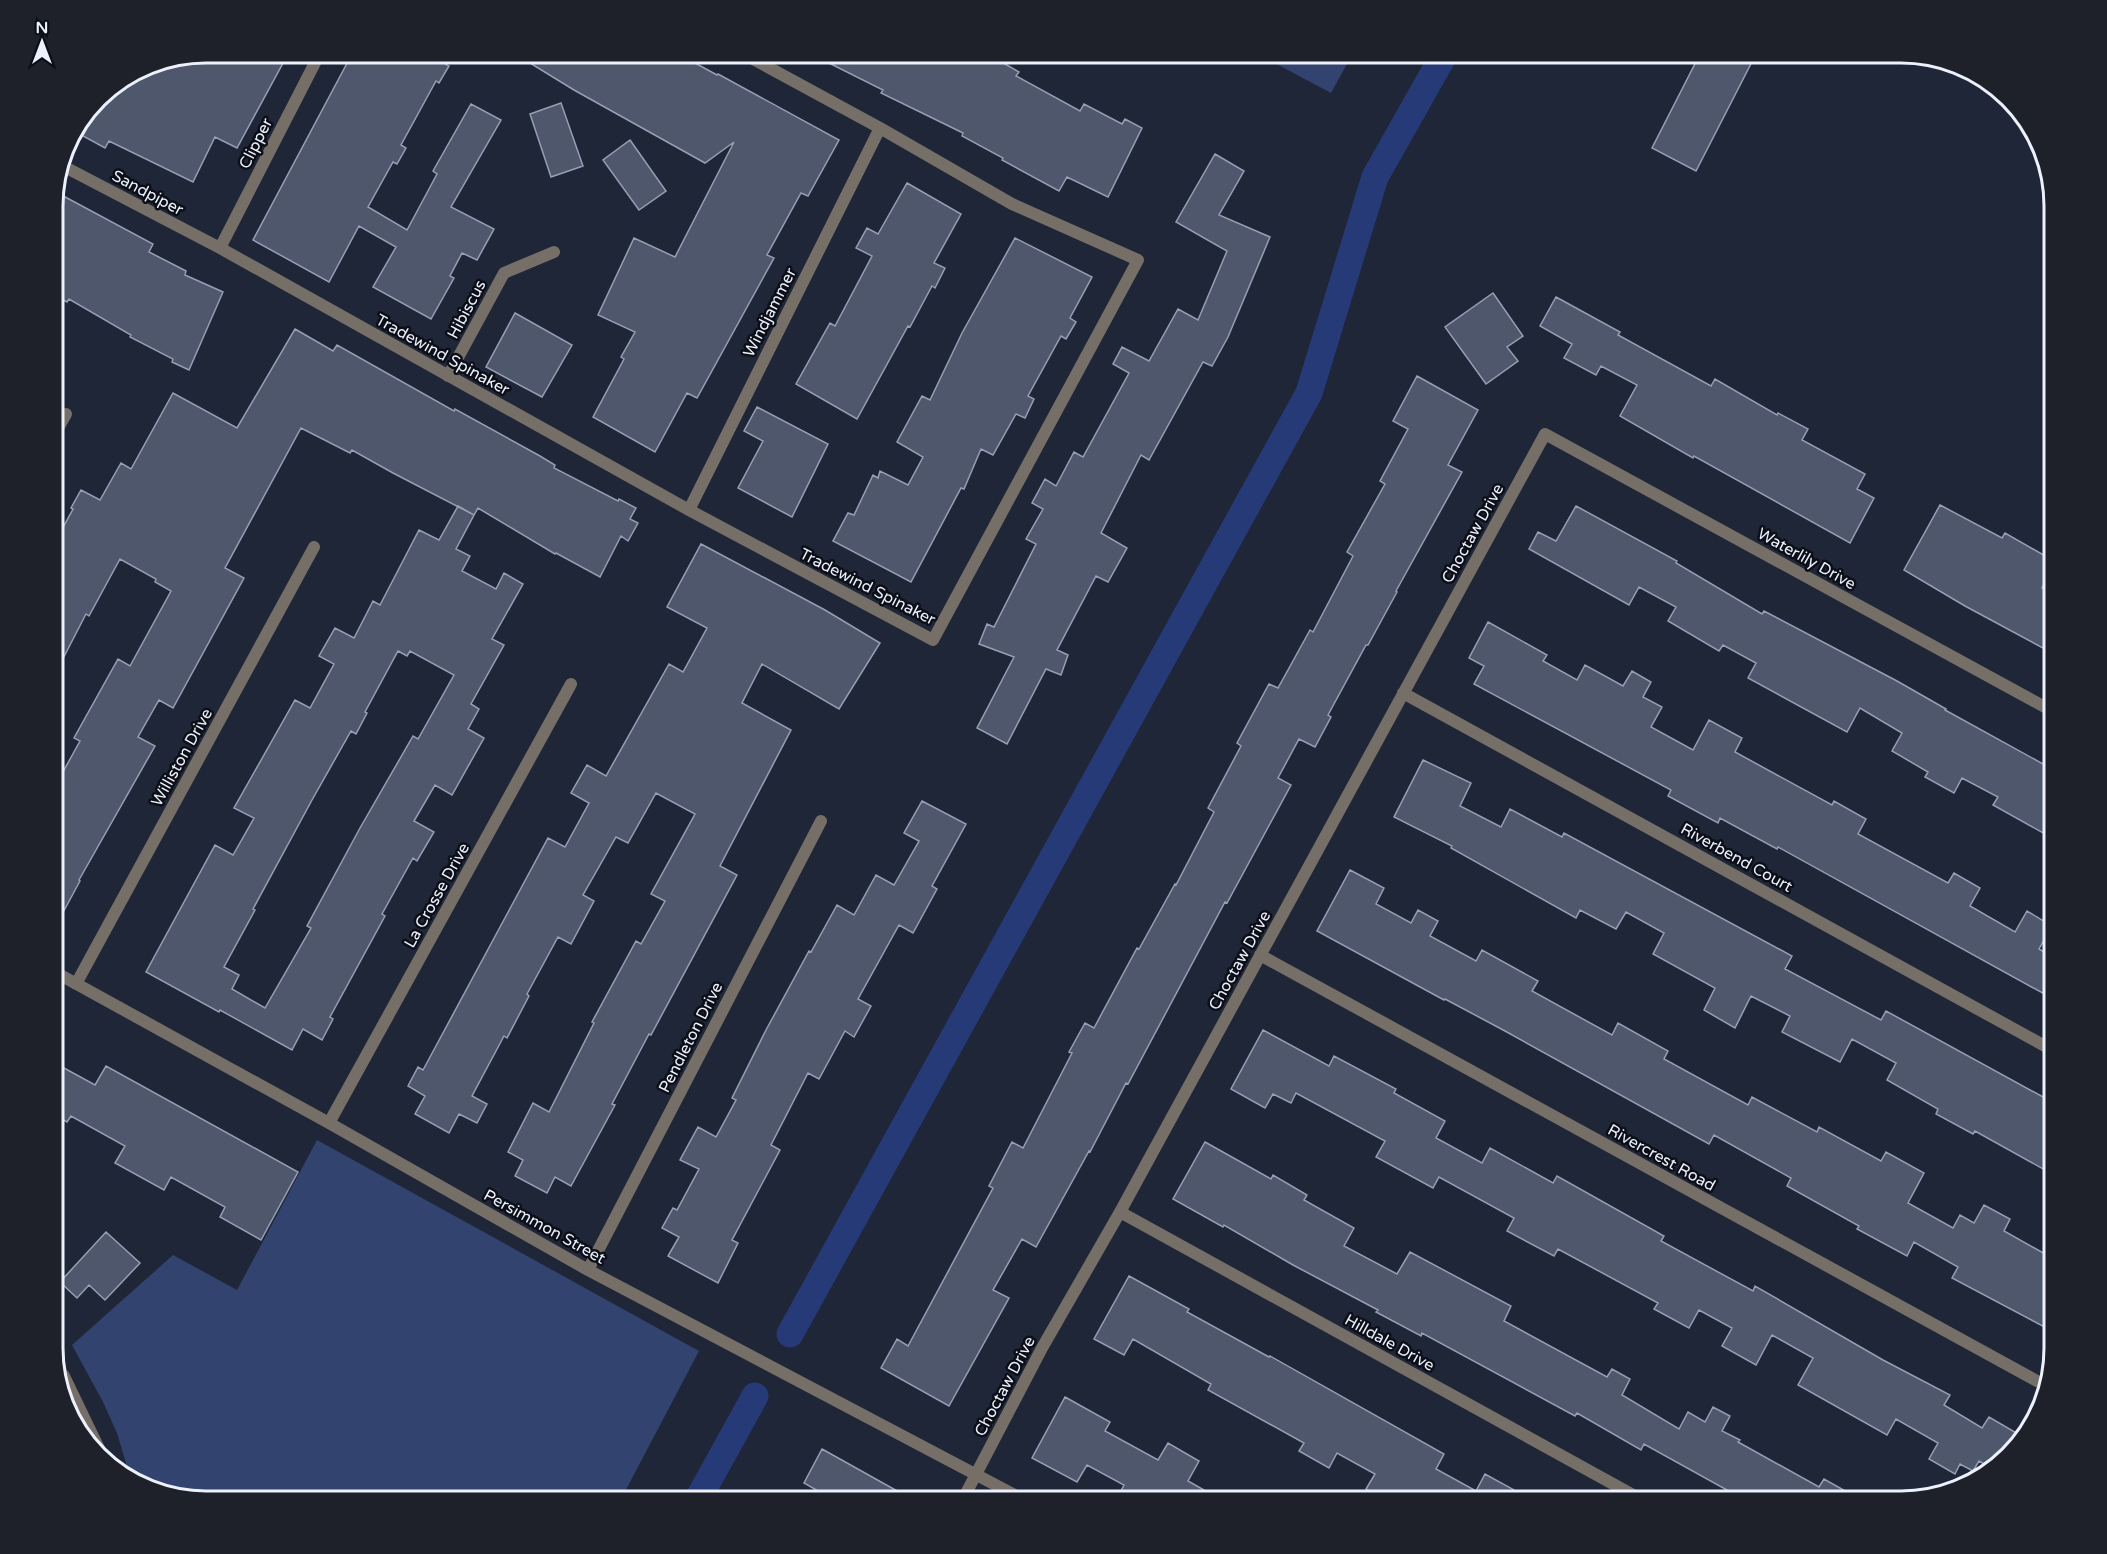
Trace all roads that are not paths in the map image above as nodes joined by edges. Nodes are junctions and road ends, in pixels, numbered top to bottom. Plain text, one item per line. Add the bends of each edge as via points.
1 (314, 63) edge
2 (762, 63) edge
3 (880, 128) junction
4 (68, 169) edge
5 (220, 248) junction
6 (554, 252) dead end
7 (448, 376) junction
8 (66, 414) dead end
9 (63, 419) edge
10 (1545, 434) joint
11 (689, 510) junction
12 (314, 547) dead end
13 (571, 684) dead end
14 (1403, 693) junction
15 (2044, 706) edge
16 (821, 821) dead end
17 (1260, 955) junction
18 (63, 977) edge
19 (76, 984) junction
20 (2044, 1045) edge
21 (329, 1123) junction
22 (1120, 1212) junction
23 (588, 1270) junction
24 (2039, 1382) edge
25 (68, 1384) edge
26 (91, 1433) edge
27 (976, 1474) junction
28 (968, 1491) edge
29 (1006, 1491) edge
30 (1624, 1491) edge

1 - 5 street, Clipper
2 - 3 street
3 - 11 street, Windjammer
3 - 11 street, Tradewind Spinaker via 1011,204 1138,261 933,640
4 - 5 street, Sandpiper
5 - 7 street, Tradewind Spinaker
6 - 7 street, Hibiscus via 504,273
7 - 11 street, Tradewind Spinaker
8 - 9 street
10 - 14 street, Choctaw Drive
10 - 15 street, Waterlily Drive
12 - 19 street, Williston Drive
13 - 21 street, La Crosse Drive
14 - 17 street, Choctaw Drive
14 - 20 street, Riverbend Court
16 - 23 street, Pendleton Drive
17 - 22 street, Choctaw Drive
17 - 24 street, Rivercrest Road
18 - 19 street, Persimmon Street
19 - 21 street, Persimmon Street
21 - 23 street, Persimmon Street
22 - 27 street, Choctaw Drive
22 - 30 street, Hilldale Drive
23 - 27 street, Persimmon Street
25 - 26 street
27 - 28 street, Choctaw Drive
27 - 29 street, Persimmon Street

